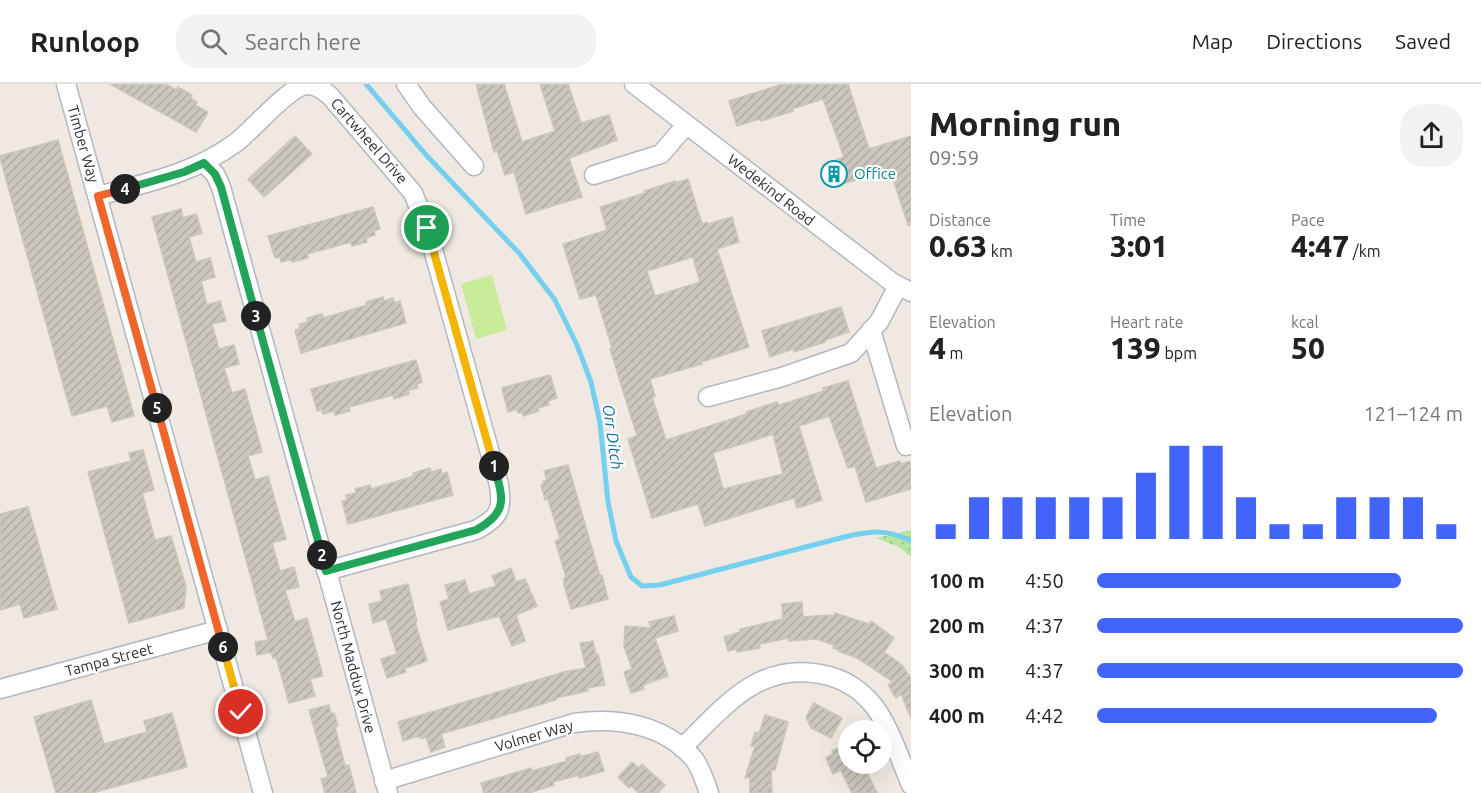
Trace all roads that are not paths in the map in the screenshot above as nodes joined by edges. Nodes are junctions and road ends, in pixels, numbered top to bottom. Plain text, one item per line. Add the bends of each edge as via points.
1 (66, 84) edge
2 (312, 84) edge
3 (406, 84) edge
4 (634, 84) edge
5 (686, 125) junction
6 (204, 163) junction
7 (474, 166) dead end
8 (594, 175) dead end
9 (98, 196) junction
10 (904, 289) edge
11 (871, 330) junction
12 (708, 397) dead end
13 (906, 446) dead end
14 (326, 571) junction
15 (218, 630) junction
16 (0, 689) edge
17 (682, 748) junction
18 (911, 785) edge
19 (386, 787) edge
20 (263, 793) edge
21 (709, 793) edge

1 - 9 street, Timber Way
2 - 6 street via 292,92 237,142
2 - 14 street, Cartwheel Drive via 331,97 417,201 501,495 497,516 476,530
3 - 7 street
4 - 5 street, Wedekind Road
5 - 8 street via 662,154
5 - 10 street, Wedekind Road
6 - 9 street via 166,178
6 - 14 street, North Maddux Drive via 221,187
9 - 15 street, Timber Way
10 - 11 street
11 - 12 street via 851,353
11 - 13 street
14 - 19 street, North Maddux Drive
15 - 16 street, Tampa Street
15 - 20 street, Timber Way
17 - 18 street via 758,680 794,671 817,672 855,687 870,702 884,720
17 - 19 street, Volmer Way via 639,725 595,720 574,723
17 - 21 street via 695,761

